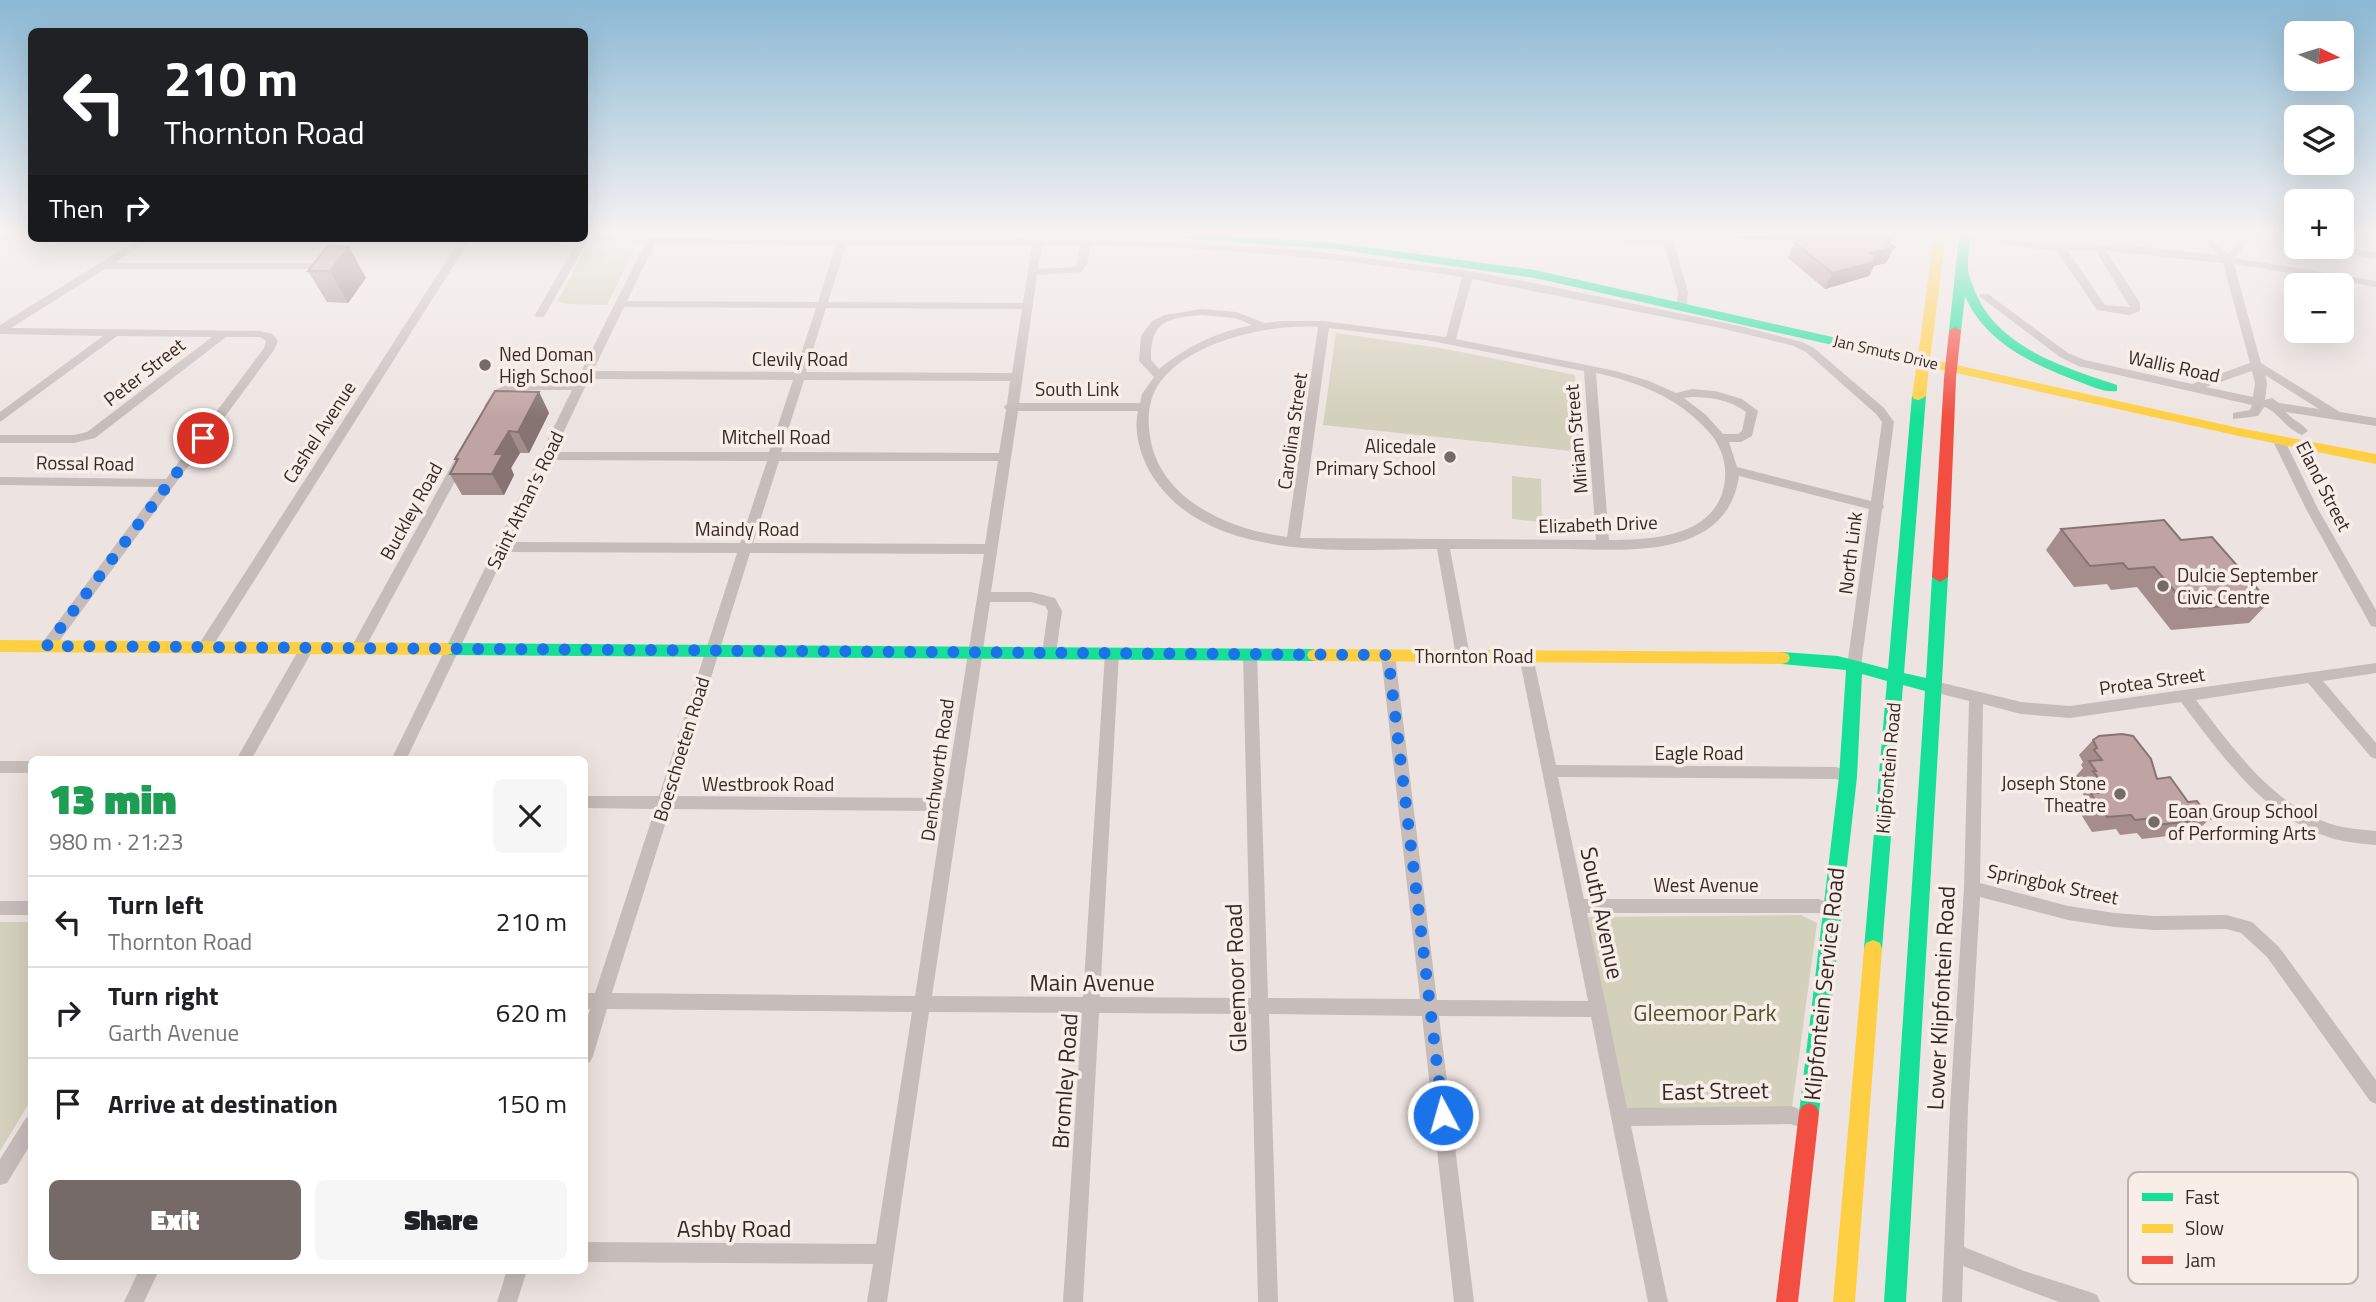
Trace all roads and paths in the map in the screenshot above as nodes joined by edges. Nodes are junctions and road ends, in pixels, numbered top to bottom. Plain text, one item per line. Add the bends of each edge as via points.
1 (54, 297) edge
2 (428, 297) edge
3 (550, 297) edge
4 (624, 297) edge
5 (825, 297) edge
6 (1028, 297) edge
7 (1462, 297) edge
8 (1583, 297) edge
9 (1670, 297) edge
10 (1674, 297) edge
11 (1931, 297) edge
12 (1959, 297) edge
13 (1973, 297) edge
14 (1985, 297) edge
15 (2093, 297) edge
16 (2131, 297) edge
17 (2238, 297) edge
18 (1683, 299) junction
19 (620, 304) junction
20 (822, 305) junction
21 (1026, 306) junction
22 (540, 315) dead end
23 (1324, 324) junction
24 (1261, 326) junction
25 (0, 331) edge
26 (114, 333) junction
27 (224, 333) junction
28 (1450, 341) junction
29 (1923, 354) junction
30 (1952, 360) junction
31 (2257, 365) junction
32 (1590, 369) junction
33 (1160, 376) junction
34 (799, 377) junction
35 (1015, 377) junction
36 (583, 380) junction
37 (2261, 383) junction
38 (2192, 387) junction
39 (2112, 388) junction
40 (1675, 398) junction
41 (2260, 402) junction
42 (2275, 405) junction
43 (1010, 407) junction
44 (1143, 407) junction
45 (2237, 415) junction
46 (0, 418) edge
47 (2342, 418) junction
48 (2376, 422) edge
49 (481, 423) edge
50 (2302, 431) junction
51 (0, 439) edge
52 (1721, 439) junction
53 (2279, 441) junction
54 (469, 445) edge
55 (2376, 446) edge
56 (547, 456) junction
57 (775, 457) junction
58 (1004, 457) junction
59 (2376, 459) edge
60 (1733, 470) junction
61 (0, 481) edge
62 (170, 483) junction
63 (1878, 506) junction
64 (1293, 543) junction
65 (1443, 545) junction
66 (1603, 546) junction
67 (503, 547) junction
68 (746, 548) junction
69 (990, 549) junction
70 (982, 597) junction
71 (2376, 622) edge
72 (0, 646) edge
73 (47, 646) junction
74 (204, 648) junction
75 (307, 648) junction
76 (453, 648) junction
77 (358, 649) junction
78 (712, 651) junction
79 (974, 653) junction
80 (1049, 653) junction
81 (1112, 653) junction
82 (1250, 654) junction
83 (1388, 655) junction
84 (1463, 656) junction
85 (1527, 656) junction
86 (1854, 666) junction
87 (2376, 668) edge
88 (1896, 677) junction
89 (2312, 678) junction
90 (1935, 688) junction
91 (2185, 696) junction
92 (1976, 697) junction
93 (2376, 753) edge
94 (245, 756) edge
95 (400, 756) edge
96 (0, 767) edge
97 (28, 767) edge
98 (1550, 771) junction
99 (1847, 777) junction
100 (588, 802) edge
101 (665, 803) junction
102 (951, 805) junction
103 (2376, 838) edge
104 (1972, 888) junction
105 (1578, 906) junction
106 (0, 908) edge
107 (28, 908) edge
108 (1832, 911) junction
109 (593, 1001) edge
110 (921, 1004) junction
111 (1092, 1006) junction
112 (1259, 1006) junction
113 (1430, 1008) junction
114 (1599, 1009) junction
115 (588, 1032) edge
116 (2376, 1095) edge
117 (1620, 1116) junction
118 (1808, 1121) junction
119 (28, 1130) edge
120 (0, 1176) edge
121 (588, 1252) edge
122 (884, 1254) junction
123 (1954, 1254) junction
124 (147, 1274) edge
125 (516, 1274) edge
126 (134, 1302) edge
127 (507, 1302) edge
128 (877, 1302) edge
129 (1073, 1302) edge
130 (1268, 1302) edge
131 (1464, 1302) edge
132 (1658, 1302) edge
133 (1787, 1302) edge
134 (1844, 1302) edge
135 (1895, 1302) edge
136 (1952, 1302) edge
137 (2090, 1302) edge

1 - 25 street
2 - 74 street, Cashel Avenue
3 - 22 street
4 - 19 street, Saint Athan's Road
5 - 20 street, Boeschoeten Road
6 - 21 street, Denchworth Road
7 - 28 street
8 - 63 street via 1805,347 1888,422
9 - 18 main road, Jan Smuts Drive
10 - 18 main road, Jan Smuts Drive
11 - 29 main road, Klipfontein Road
12 - 30 main road, Klipfontein Road
13 - 39 main road via 2008,340 2061,369
14 - 38 street, Wallis Road via 2077,361
15 - 16 street via 2101,308 2129,312 2136,309
17 - 31 street
18 - 29 main road, Jan Smuts Drive
19 - 20 street
19 - 36 street, Saint Athan's Road
20 - 21 street
20 - 34 street, Boeschoeten Road
21 - 35 street, Denchworth Road
23 - 24 street
23 - 28 street
23 - 64 street, Carolina Street
24 - 33 street via 1209,341 1186,353
24 - 33 street via 1242,316 1176,314 1147,335 1145,361
25 - 26 street
26 - 27 street
26 - 46 street
27 - 51 street, Peter Street via 95,433
27 - 62 street via 260,334 271,338 270,348
28 - 32 street
29 - 30 main road, Jan Smuts Drive
29 - 88 main road, Klipfontein Road
30 - 39 main road, Jan Smuts Drive
30 - 53 main road, Jan Smuts Drive
30 - 90 main road, Klipfontein Road
31 - 37 street
31 - 38 street
31 - 47 street
32 - 40 street via 1640,382
32 - 66 street, Miriam Street
33 - 44 street
34 - 35 street, Clevily Road
34 - 36 street, Clevily Road
34 - 57 street, Boeschoeten Road
35 - 43 street, Denchworth Road
36 - 49 street via 506,388 495,397
36 - 56 street, Saint Athan's Road
37 - 41 street
37 - 42 street
38 - 41 street, Wallis Road
39 - 45 main road, Jan Smuts Drive
40 - 52 street via 1705,420
40 - 52 street via 1691,391 1746,404 1752,411 1748,433
41 - 42 street, Wallis Road
41 - 45 street via 2254,413
42 - 47 street, Wallis Road
42 - 50 street
43 - 44 street, South Link
43 - 58 street, Denchworth Road
44 - 64 street, Elizabeth Drive via 1144,445 1152,465 1175,494 1223,525
45 - 50 main road, Jan Smuts Drive
47 - 48 street, Wallis Road
50 - 55 main road, Jan Smuts Drive
52 - 60 street
53 - 59 main road, Jan Smuts Drive
53 - 71 street, Eland Street
54 - 77 street, Buckley Road
56 - 57 street, Mitchell Road
56 - 67 street, Saint Athan's Road
57 - 58 street, Mitchell Road
57 - 68 street, Boeschoeten Road
58 - 69 street, Denchworth Road
60 - 63 street, North Link
60 - 66 street, Elizabeth Drive via 1723,507 1700,528 1657,543
61 - 62 street, Rossal Road
62 - 73 street
63 - 86 street, North Link
64 - 65 street, Elizabeth Drive
65 - 66 street, Elizabeth Drive
65 - 84 street
67 - 68 street, Maindy Road
67 - 76 street, Saint Athan's Road
68 - 69 street, Maindy Road
68 - 78 street, Boeschoeten Road
69 - 70 street, Denchworth Road
70 - 79 street, Denchworth Road
70 - 80 street via 1031,597 1050,602 1055,611
72 - 73 main road, Thornton Road
73 - 74 main road, Thornton Road
74 - 75 main road, Thornton Road
75 - 77 main road, Thornton Road
75 - 94 street
76 - 77 main road, Thornton Road
76 - 78 main road, Thornton Road
76 - 95 street, Saint Athan's Road
78 - 79 main road, Thornton Road
78 - 101 street, Boeschoeten Road
79 - 80 main road, Thornton Road
79 - 102 street, Denchworth Road
80 - 81 main road, Thornton Road
81 - 82 main road, Thornton Road
81 - 111 street, Bromley Road
82 - 83 main road, Thornton Road
82 - 112 street, Gleemoor Road
83 - 84 main road, Thornton Road
83 - 113 street
84 - 85 main road, Thornton Road
85 - 86 main road, Thornton Road via 1814,658
85 - 98 street, South Avenue
86 - 88 main road, Thornton Road
86 - 99 main road, Klipfontein Service Road
87 - 89 street, Protea Street
88 - 90 main road, Thornton Road
88 - 134 main road, Klipfontein Road
89 - 91 street, Protea Street
89 - 93 street
90 - 92 street, Protea Street
90 - 135 main road, Klipfontein Road
91 - 92 street, Protea Street via 2052,712
91 - 103 street via 2261,791 2284,809 2328,831
92 - 104 street, Lower Klipfontein Road
96 - 97 street
98 - 99 street, Eagle Road via 1836,773
98 - 105 street, South Avenue
99 - 108 main road, Klipfontein Service Road
100 - 101 street, Westbrook Road
101 - 102 street, Westbrook Road
101 - 109 street, Boeschoeten Road
102 - 110 street, Denchworth Road
104 - 116 street, Springbok Street via 2115,920 2226,922 2246,927 2273,951
104 - 123 street, Lower Klipfontein Road
105 - 108 street, West Avenue via 1818,906
105 - 114 street, South Avenue
106 - 107 street
108 - 118 main road, Klipfontein Service Road
109 - 110 street, Main Avenue
109 - 115 street, Boeschoeten Road
110 - 111 street, Main Avenue
110 - 122 street, Denchworth Road
111 - 112 street, Main Avenue
111 - 129 street, Bromley Road
112 - 113 street, Main Avenue
112 - 130 street, Gleemoor Road
113 - 114 street, Main Avenue
113 - 131 street
114 - 117 street, South Avenue
117 - 118 street, East Street via 1791,1115
117 - 132 street, South Avenue
118 - 133 main road, Klipfontein Service Road
119 - 120 street
121 - 122 street, Ashby Road
122 - 128 street, Denchworth Road
123 - 136 street, Lower Klipfontein Road
123 - 137 street
124 - 126 street
125 - 127 street

